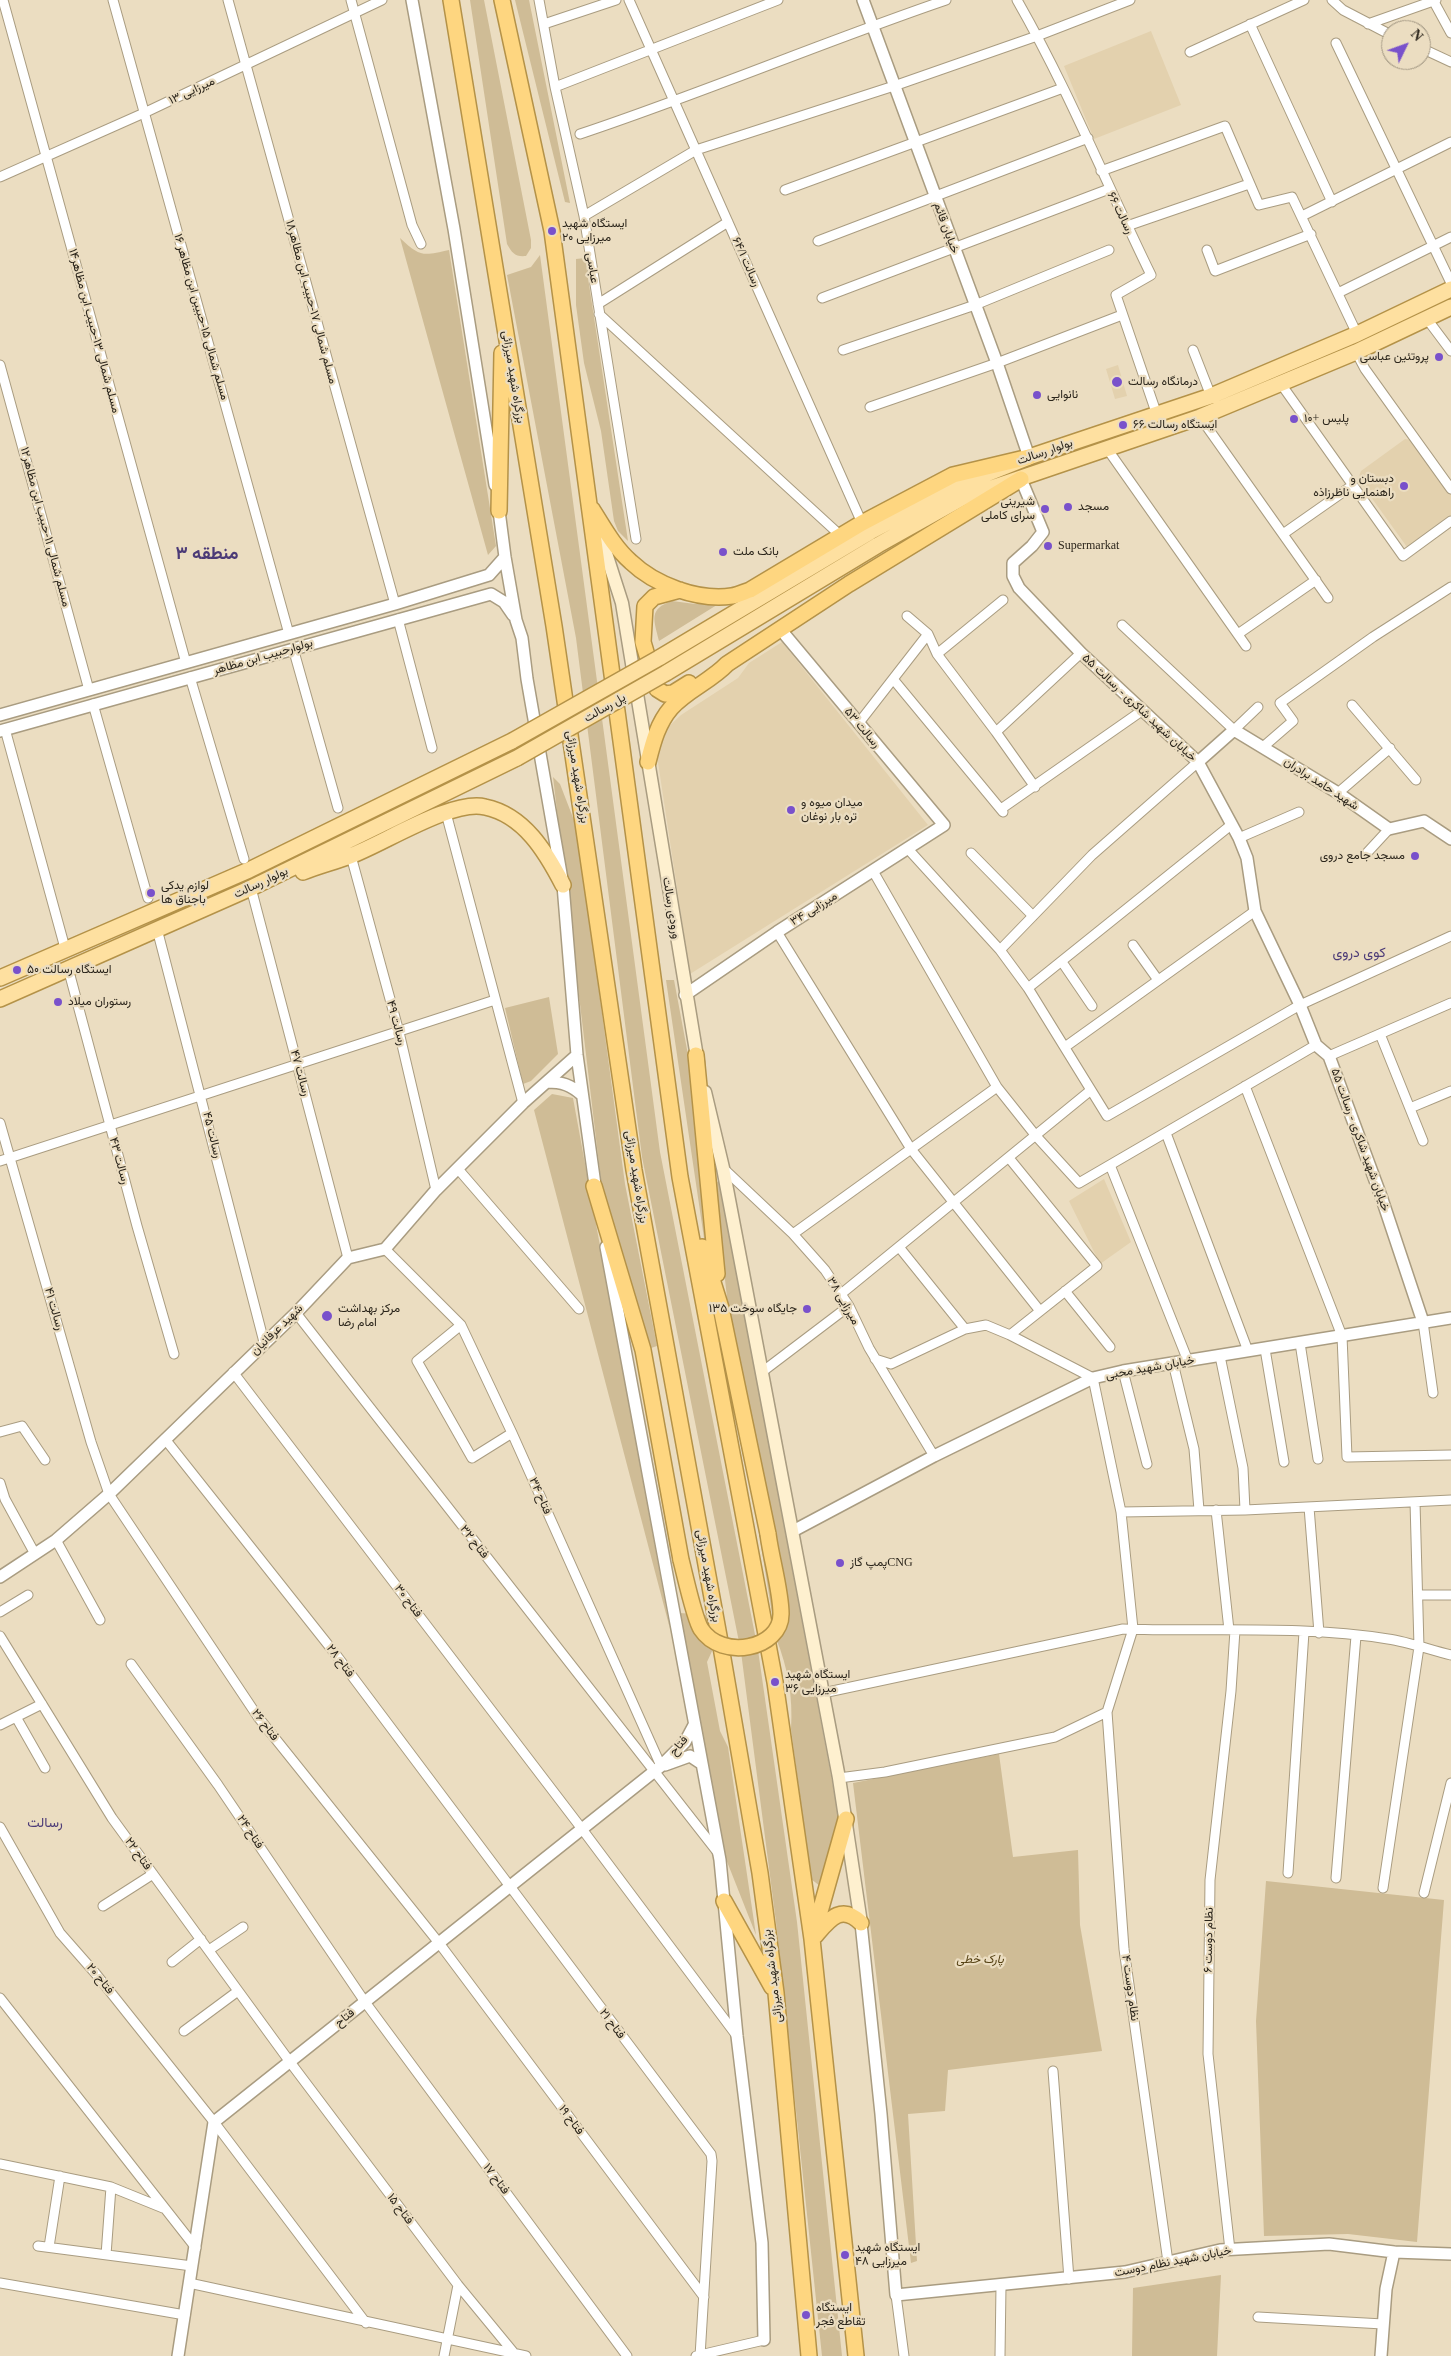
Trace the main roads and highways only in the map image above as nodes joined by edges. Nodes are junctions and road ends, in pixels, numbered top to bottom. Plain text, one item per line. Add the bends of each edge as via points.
1 (452, 0) edge
2 (502, 0) edge
3 (1451, 289) edge
4 (1451, 307) edge
5 (503, 309) junction
6 (1029, 457) junction
7 (1020, 479) junction
8 (590, 504) junction
9 (499, 511) road end
10 (680, 590) junction
11 (659, 658) joint
12 (727, 664) junction
13 (666, 673) joint
14 (512, 741) joint
15 (517, 758) joint
16 (648, 762) junction
17 (563, 885) road end
18 (251, 888) junction
19 (0, 978) edge
20 (0, 999) edge
21 (696, 1055) junction
22 (680, 1176) junction
23 (594, 1186) road end
24 (721, 1308) junction
25 (846, 1819) junction
26 (724, 1901) road end
27 (861, 1923) joint
28 (812, 1939) junction
29 (776, 1993) junction
30 (857, 2351) edge
31 (808, 2354) edge

1 - 5 highway, بزرگراه شهید میرزائی
2 - 8 highway via 552,231
3 - 6 main road, بولوار رسالت via 1357,334 1210,396
4 - 7 main road, بولوار رسالت via 1356,352 1200,417
5 - 9 highway
5 - 29 highway, بزرگراه شهید میرزائی via 634,1170 740,1752
6 - 10 highway via 953,475 862,523 750,590 732,596 708,596
6 - 11 main road, بولوار رسالت via 956,486 870,532
7 - 12 highway
7 - 13 main road, بولوار رسالت via 962,498
8 - 10 highway via 611,540 631,562 655,579
8 - 16 main road, ورودی رسالت via 622,603
8 - 22 highway
10 - 12 highway via 654,598 645,606 643,642 658,689 664,694 673,693 711,669
11 - 14 main road, پل رسالت, bridge
12 - 16 highway via 715,677 673,706 656,734
13 - 15 main road, پل رسالت, bridge
14 - 19 main road, بولوار رسالت via 249,870
15 - 18 main road, بولوار رسالت
16 - 21 main road, ورودی رسالت
17 - 18 main road via 540,844 504,814 484,806 470,806 446,813 351,856
18 - 20 main road, بولوار رسالت
21 - 24 highway
21 - 25 main road, ورودی رسالت via 723,1168
22 - 24 highway
22 - 28 highway via 775,1682
23 - 24 highway, bridge via 643,1350 681,1560 700,1628 708,1638 735,1648 750,1647 770,1635 781,1615 768,1534
25 - 27 main road, ورودی رسالت
25 - 28 highway
26 - 29 highway
27 - 28 highway via 853,1915 832,1917
28 - 30 highway
29 - 31 highway, بزرگراه شهید میرزائی

